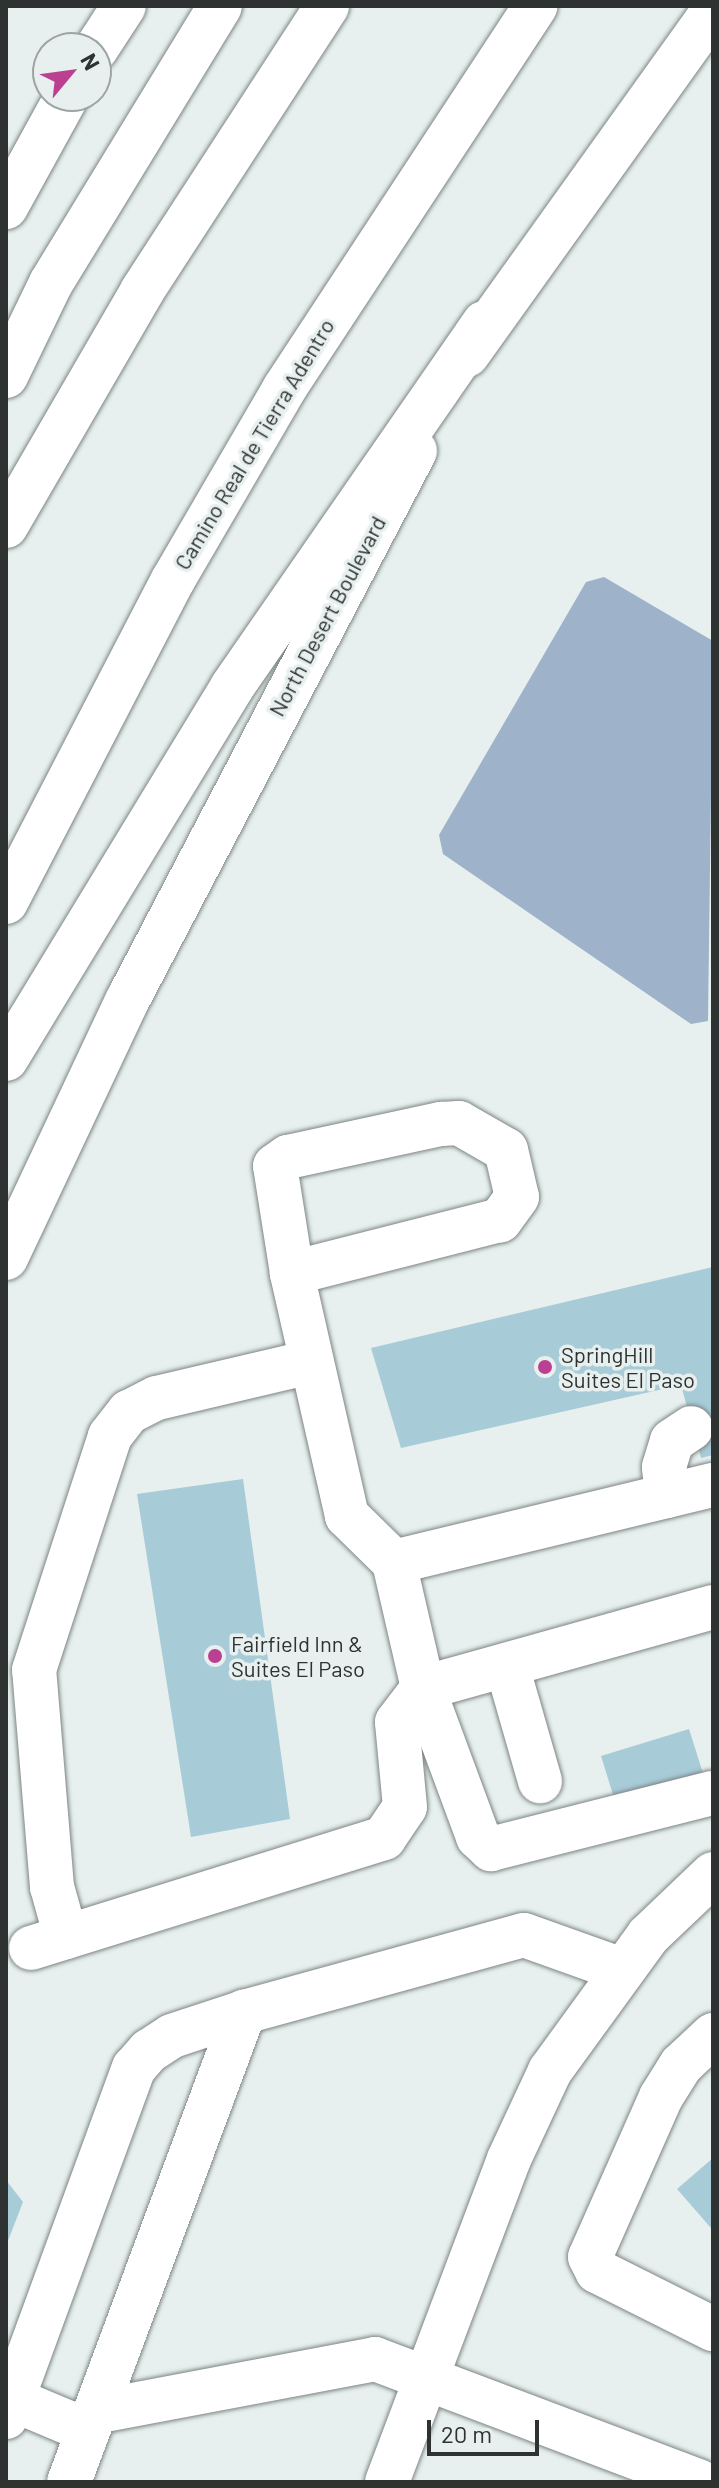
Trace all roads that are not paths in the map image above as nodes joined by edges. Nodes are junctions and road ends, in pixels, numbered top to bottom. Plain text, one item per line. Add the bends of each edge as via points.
1 (124, 6) edge
2 (220, 6) edge
3 (327, 6) edge
4 (536, 6) edge
5 (713, 12) edge
6 (107, 32) edge
7 (58, 112) edge
8 (6, 207) edge
9 (484, 323) junction
10 (6, 376) edge
11 (6, 526) edge
12 (6, 902) edge
13 (6, 1059) edge
14 (6, 1258) edge
15 (292, 1273) junction
16 (311, 1362) junction
17 (691, 1428) dead end
18 (713, 1485) edge
19 (667, 1496) junction
20 (394, 1562) junction
21 (713, 1607) edge
22 (507, 1666) junction
23 (423, 1688) junction
24 (540, 1781) dead end
25 (713, 1793) edge
26 (713, 1874) edge
27 (622, 1970) junction
28 (244, 2012) junction
29 (713, 2035) edge
30 (713, 2329) edge
31 (427, 2377) junction
32 (9, 2408) edge
33 (92, 2421) junction
34 (69, 2482) edge
35 (387, 2482) edge
36 (700, 2482) edge

1 - 6 main road
2 - 10 main road via 51,283
3 - 11 main road via 142,291
4 - 12 main road, Camino Real de Tierra Adentro via 284,389 173,580
5 - 9 main road, North Desert Boulevard
7 - 8 main road
9 - 13 main road via 232,687
9 - 14 main road, North Desert Boulevard via 127,1001
15 - 15 main road via 500,1220 517,1197 506,1150 450,1123 288,1157 275,1166 274,1185
15 - 16 main road
16 - 20 main road via 347,1516
16 - 23 main road via 157,1398 129,1412 110,1436 34,1670 52,1887 48,1942 384,1838 405,1807 397,1722
17 - 19 main road via 672,1441 664,1467
18 - 19 main road
19 - 20 main road
20 - 23 main road
21 - 22 main road
22 - 23 main road
22 - 24 main road
23 - 25 main road via 478,1837 491,1849
26 - 27 main road
27 - 28 main road via 524,1935
27 - 31 main road via 550,2071
28 - 32 main road via 172,2036 134,2068
28 - 33 main road
29 - 30 main road via 681,2065 661,2097 590,2257 597,2271
31 - 33 main road via 375,2359
31 - 35 main road
31 - 36 main road
32 - 33 main road
33 - 34 main road

